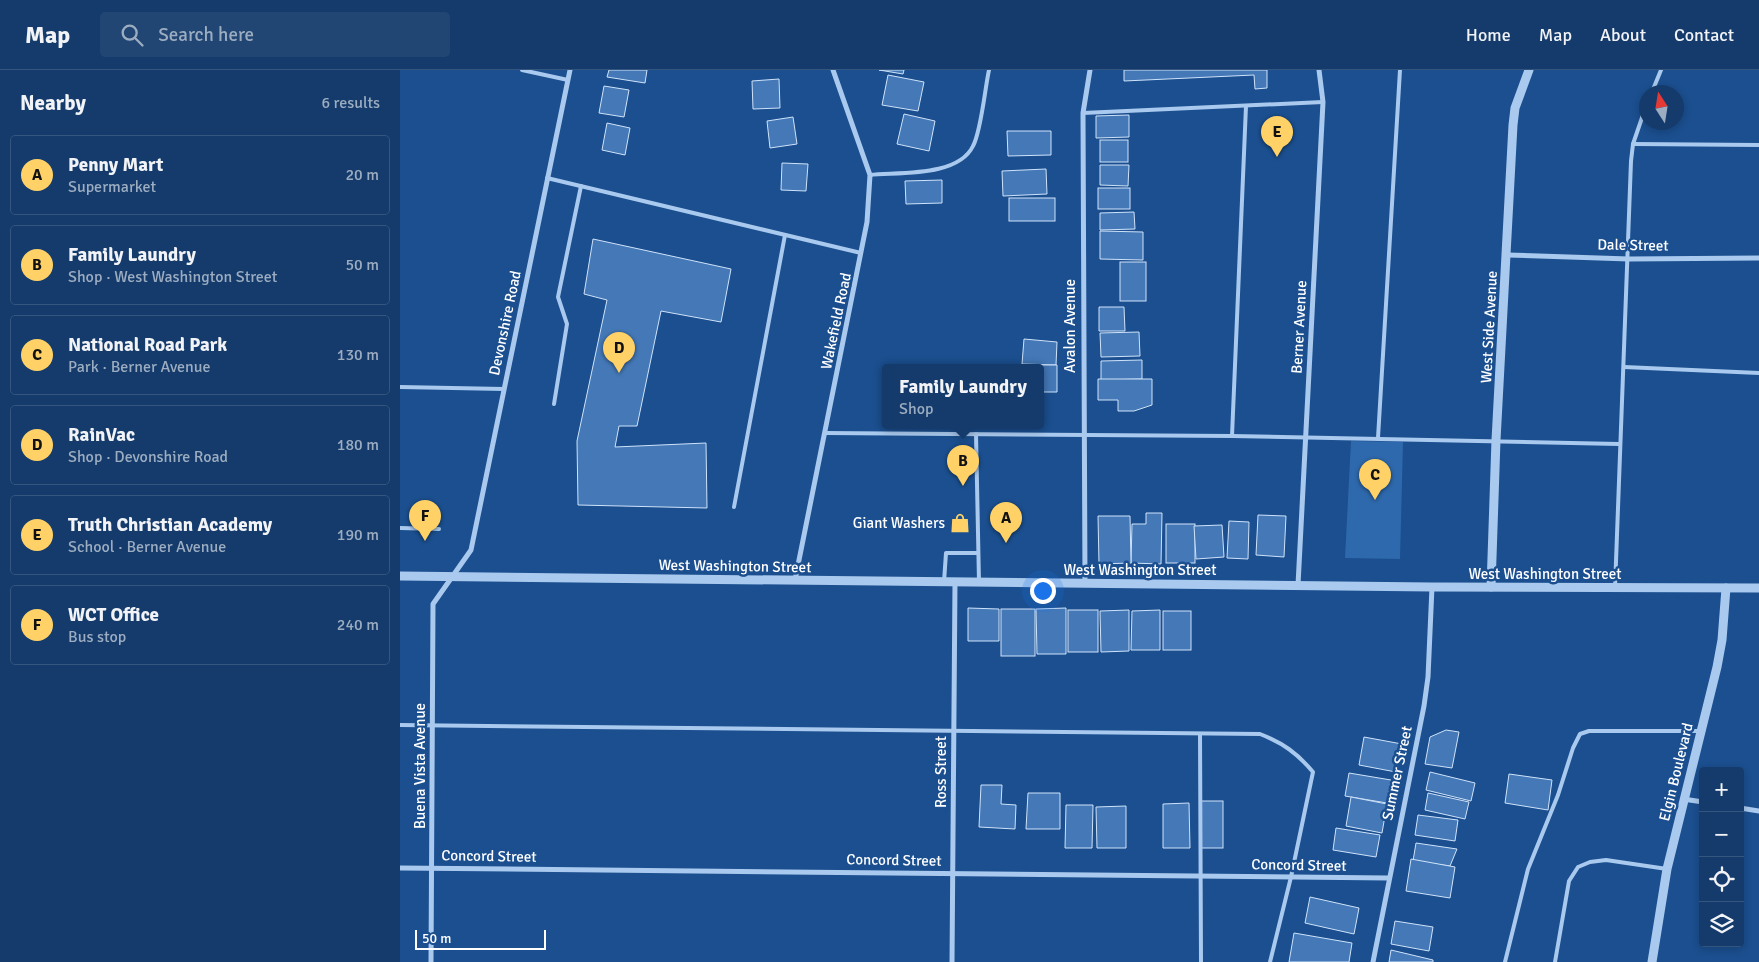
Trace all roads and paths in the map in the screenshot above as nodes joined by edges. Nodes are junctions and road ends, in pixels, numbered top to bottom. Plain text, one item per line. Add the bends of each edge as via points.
1 (522, 70) edge
2 (570, 70) edge
3 (833, 70) edge
4 (989, 70) edge
5 (1090, 70) edge
6 (1319, 70) edge
7 (1400, 70) edge
8 (1529, 70) edge
9 (1661, 70) edge
10 (568, 80) junction
11 (1655, 85) edge
12 (1323, 102) junction
13 (1246, 106) junction
14 (1083, 113) junction
15 (1639, 126) edge
16 (1633, 144) junction
17 (1759, 144) edge
18 (870, 175) junction
19 (547, 178) junction
20 (581, 186) junction
21 (785, 235) junction
22 (862, 254) junction
23 (1507, 255) junction
24 (1629, 258) junction
25 (1759, 258) edge
26 (1624, 367) junction
27 (1759, 373) edge
28 (400, 387) edge
29 (504, 389) junction
30 (554, 404) dead end
31 (825, 433) junction
32 (976, 434) junction
33 (1082, 435) junction
34 (1232, 436) junction
35 (1306, 438) junction
36 (1378, 438) junction
37 (1496, 440) junction
38 (1619, 444) junction
39 (734, 507) dead end
40 (400, 528) edge
41 (439, 529) dead end
42 (978, 553) junction
43 (400, 576) edge
44 (453, 576) junction
45 (796, 580) junction
46 (944, 582) junction
47 (955, 582) junction
48 (979, 582) junction
49 (1085, 583) junction
50 (1298, 585) junction
51 (1432, 587) junction
52 (1491, 587) junction
53 (1615, 588) junction
54 (1726, 588) junction
55 (1759, 588) edge
56 (400, 725) edge
57 (432, 726) junction
58 (1700, 731) junction
59 (954, 732) junction
60 (1200, 734) junction
61 (1683, 799) junction
62 (1699, 801) edge
63 (1744, 809) edge
64 (1759, 811) edge
65 (400, 868) edge
66 (431, 868) junction
67 (1667, 869) junction
68 (953, 874) junction
69 (1201, 876) junction
70 (1291, 877) junction
71 (1388, 878) junction
72 (431, 962) edge
73 (952, 962) edge
74 (1201, 962) edge
75 (1270, 962) edge
76 (1373, 962) edge
77 (1504, 962) edge
78 (1555, 962) edge
79 (1652, 962) edge

1 - 10 lane
2 - 10 street, Devonshire Road
3 - 18 street, Wakefield Road
4 - 18 lane via 974,145 966,157 944,169
5 - 14 street, Avalon Avenue
6 - 12 street, Berner Avenue
7 - 36 lane
8 - 23 street, West Side Avenue via 1515,108
9 - 11 lane
10 - 19 street, Devonshire Road
12 - 13 lane
12 - 35 street, Berner Avenue
13 - 14 lane
13 - 34 lane
14 - 33 street, Avalon Avenue
15 - 16 lane
16 - 17 lane
16 - 24 lane
18 - 22 street, Wakefield Road
19 - 20 lane
19 - 29 street, Devonshire Road
20 - 21 lane
20 - 30 lane via 558,297 567,324
21 - 22 lane
21 - 39 lane
22 - 31 street, Wakefield Road
23 - 24 street, Dale Street
23 - 37 street, West Side Avenue
24 - 25 street, Dale Street
24 - 26 lane
26 - 27 lane
26 - 38 lane
28 - 29 lane
29 - 44 street, Devonshire Road via 470,550
31 - 32 lane
31 - 45 street, Wakefield Road
32 - 33 lane
32 - 42 lane
33 - 34 lane
33 - 49 street, Avalon Avenue
34 - 35 lane
35 - 36 lane
35 - 50 street, Berner Avenue
36 - 37 lane
37 - 38 lane
37 - 52 street, West Side Avenue
38 - 53 lane
40 - 41 lane
42 - 46 lane via 946,553
42 - 48 lane
43 - 44 street, West Washington Street
44 - 45 street, West Washington Street
44 - 57 street, Buena Vista Avenue via 433,604
45 - 46 street, West Washington Street
46 - 47 street, West Washington Street
47 - 48 street, West Washington Street
47 - 59 street, Ross Street
48 - 49 street, West Washington Street
49 - 50 street, West Washington Street
50 - 51 street, West Washington Street
51 - 52 street, West Washington Street
51 - 71 street, Summer Street via 1424,706
52 - 53 street, West Washington Street
53 - 54 street, West Washington Street
54 - 55 street, West Washington Street
54 - 58 street, Elgin Boulevard via 1722,640
56 - 57 lane
57 - 59 lane
57 - 66 street, Buena Vista Avenue
58 - 61 street, Elgin Boulevard
58 - 77 lane via 1589,731 1580,734 1528,869
59 - 60 lane
59 - 68 street, Ross Street
60 - 69 lane
60 - 70 lane via 1260,734 1296,752 1313,772
61 - 62 street
61 - 67 street, Elgin Boulevard
63 - 64 street
65 - 66 street, Concord Street
66 - 68 street, Concord Street
66 - 72 street, Buena Vista Avenue
67 - 78 lane via 1606,860 1578,867 1569,881
67 - 79 street, Elgin Boulevard
68 - 69 street, Concord Street
68 - 73 street, Ross Street
69 - 70 street, Concord Street
69 - 74 lane
70 - 71 street, Concord Street
70 - 75 lane
71 - 76 street, Summer Street

